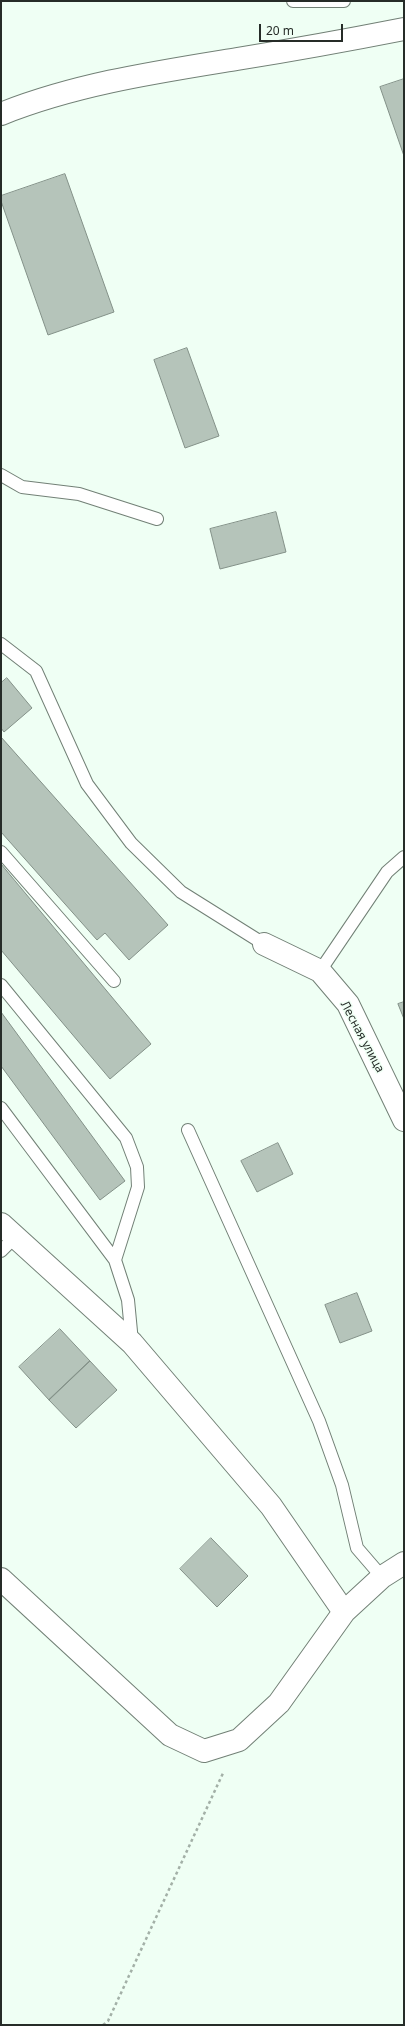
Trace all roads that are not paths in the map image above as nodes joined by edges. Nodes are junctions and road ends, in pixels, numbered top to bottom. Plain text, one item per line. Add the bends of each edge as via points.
1 (293, 1) edge
2 (344, 1) edge
3 (404, 29) edge
4 (1, 114) edge
5 (1, 475) edge
6 (157, 519) dead end
7 (3, 651) edge
8 (1, 852) edge
9 (404, 857) edge
10 (264, 944) joint
11 (320, 971) junction
12 (114, 981) dead end
13 (1, 985) edge
14 (1, 1108) edge
15 (404, 1120) edge
16 (188, 1130) dead end
17 (6, 1238) edge
18 (115, 1260) junction
19 (132, 1343) junction
20 (404, 1563) edge
21 (382, 1577) junction
22 (1, 1579) edge
23 (344, 1612) junction

1 - 2 lane
3 - 4 street via 315,47 134,76 29,103
5 - 6 lane via 22,487 79,494
7 - 10 lane via 36,671 87,784 131,843 181,892
8 - 12 lane
9 - 11 lane via 387,872
10 - 11 street, Лесная улица
11 - 15 street, Лесная улица via 348,1004
13 - 18 lane via 126,1138 137,1166 138,1187
14 - 18 lane
16 - 21 lane via 319,1420 342,1485 357,1548
17 - 19 street
18 - 19 lane via 128,1300
19 - 23 street via 271,1506
20 - 21 street
21 - 23 street
22 - 23 street via 170,1735 204,1751 239,1740 279,1703

